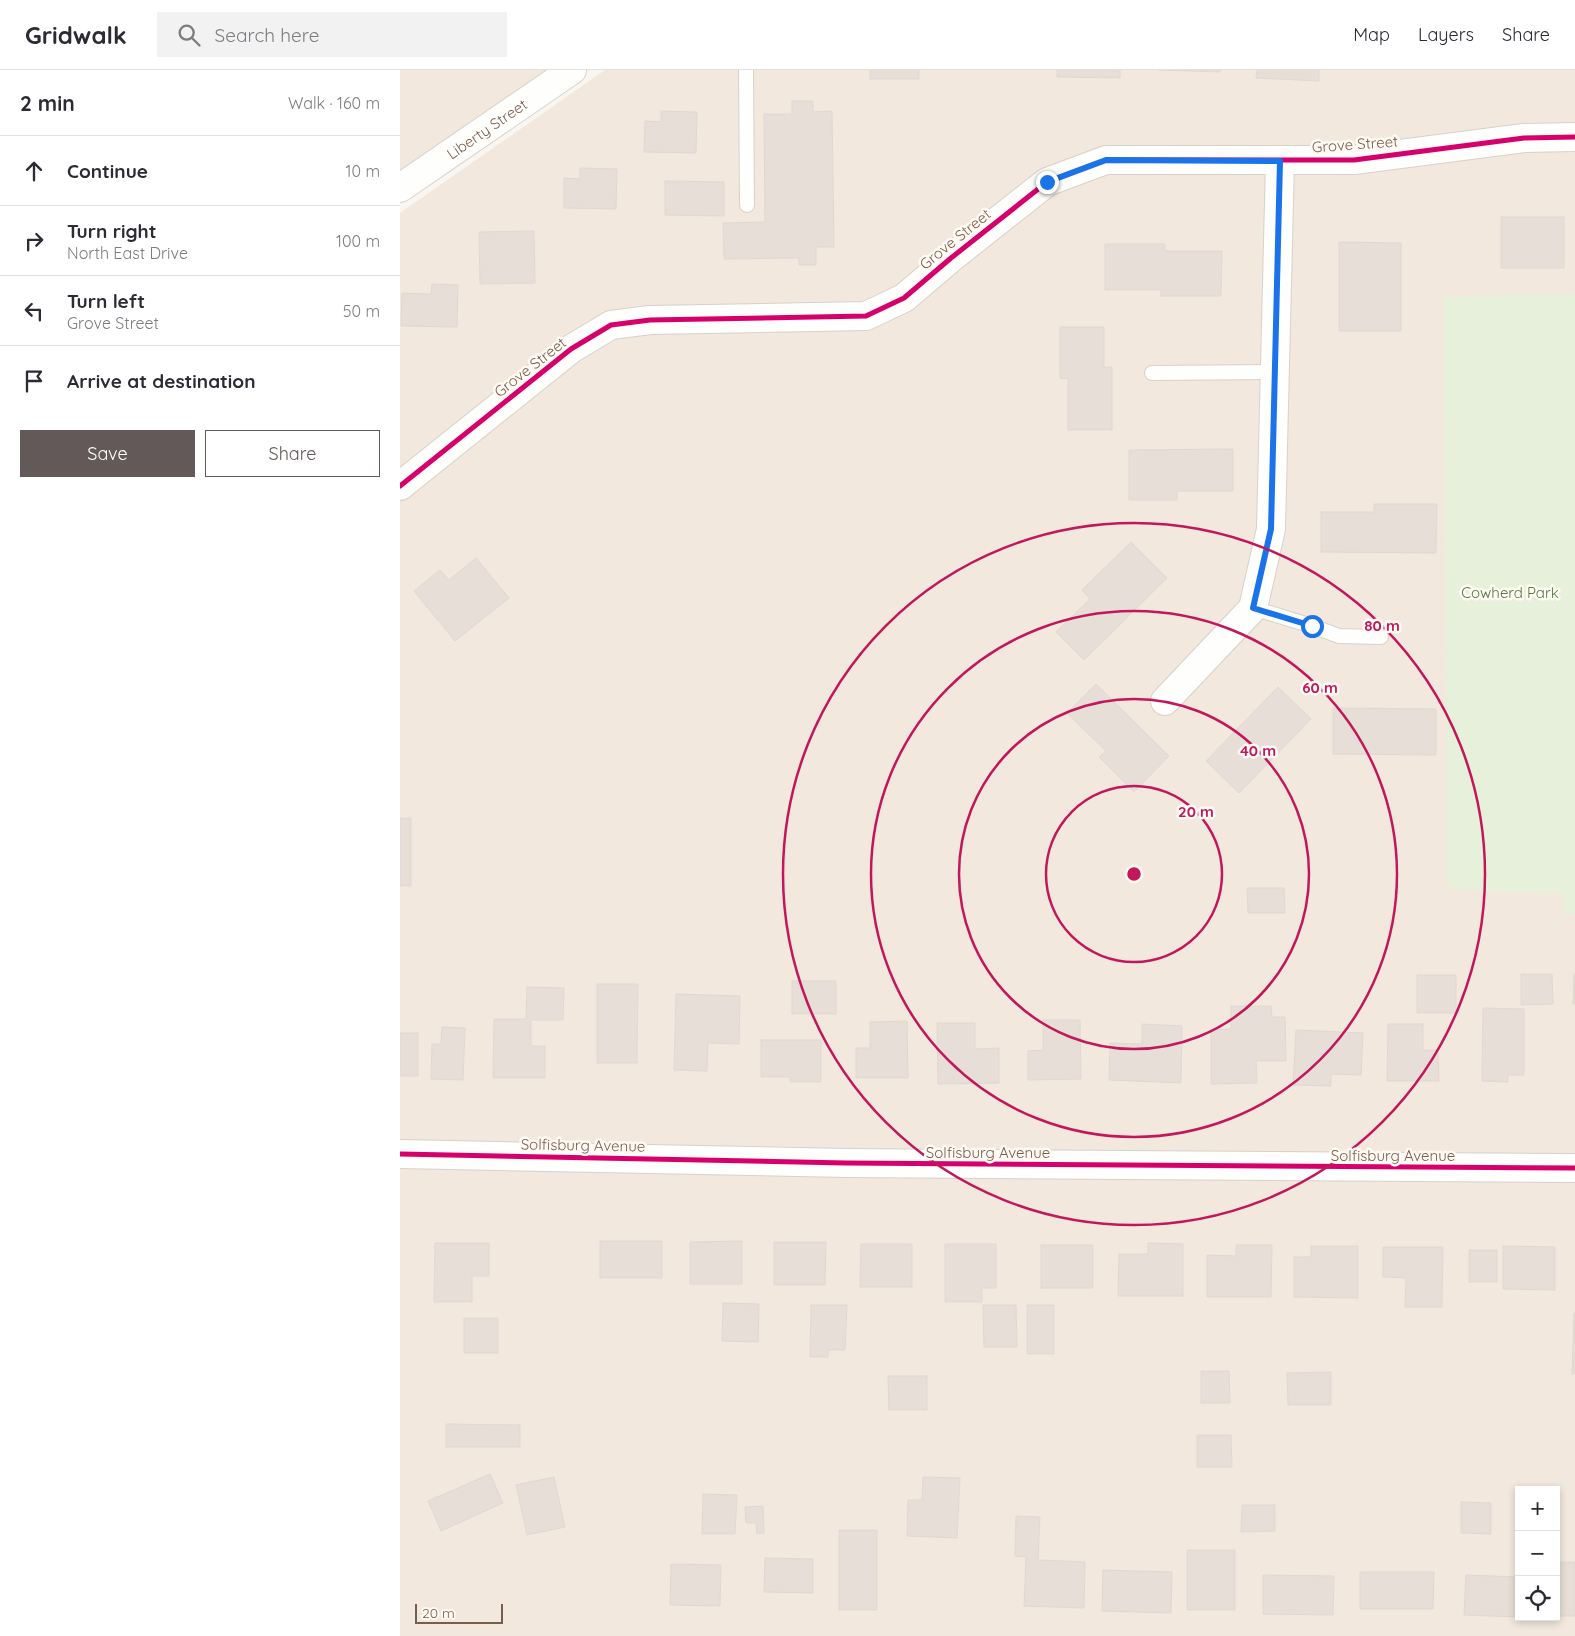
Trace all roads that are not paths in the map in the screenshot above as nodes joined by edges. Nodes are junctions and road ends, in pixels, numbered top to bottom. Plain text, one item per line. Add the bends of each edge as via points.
1 (572, 70) edge
2 (746, 70) edge
3 (1575, 136) edge
4 (1280, 161) junction
5 (400, 188) edge
6 (747, 205) dead end
7 (1275, 372) junction
8 (1152, 373) dead end
9 (400, 486) edge
10 (1253, 608) junction
11 (1381, 637) dead end
12 (1165, 701) dead end
13 (400, 1154) edge
14 (1575, 1168) edge

1 - 5 street, Liberty Street
2 - 6 lane
3 - 4 street, Grove Street via 1524,138 1354,160
4 - 7 street
4 - 9 street, Grove Street via 1106,160 1047,182 904,298 866,316 650,320 611,325 571,349
7 - 8 lane
7 - 10 street via 1271,529
10 - 11 lane via 1339,636
10 - 12 street
13 - 14 street, Solfisburg Avenue via 856,1164

